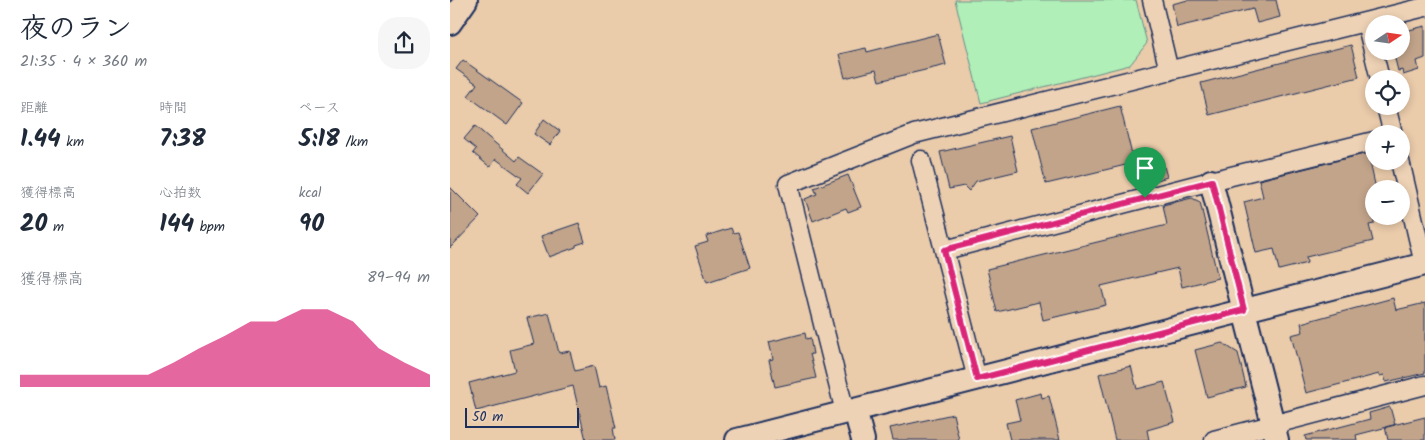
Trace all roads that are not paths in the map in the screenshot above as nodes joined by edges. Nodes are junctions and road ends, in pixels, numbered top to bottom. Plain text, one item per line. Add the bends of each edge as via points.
1 (466, 0) edge
2 (1152, 0) edge
3 (1396, 7) edge
4 (1425, 7) edge
5 (1380, 15) edge
6 (1365, 22) edge
7 (450, 23) edge
8 (1169, 71) junction
9 (1365, 143) edge
10 (921, 160) dead end
11 (1402, 170) edge
12 (1212, 181) junction
13 (944, 250) junction
14 (1424, 264) edge
15 (1244, 310) junction
16 (977, 379) junction
17 (1425, 385) edge
18 (850, 411) junction
19 (1275, 433) edge
20 (737, 440) edge
21 (863, 440) edge
22 (1214, 440) edge

1 - 7 street
2 - 8 street
3 - 4 street
3 - 5 street
6 - 8 street
8 - 18 street via 914,134 788,184
9 - 12 street
10 - 13 street
11 - 14 street
12 - 13 street
12 - 15 street
13 - 16 street
14 - 15 street
15 - 16 street
15 - 19 street
16 - 18 street
17 - 19 street
18 - 20 street
18 - 21 street
19 - 22 street

